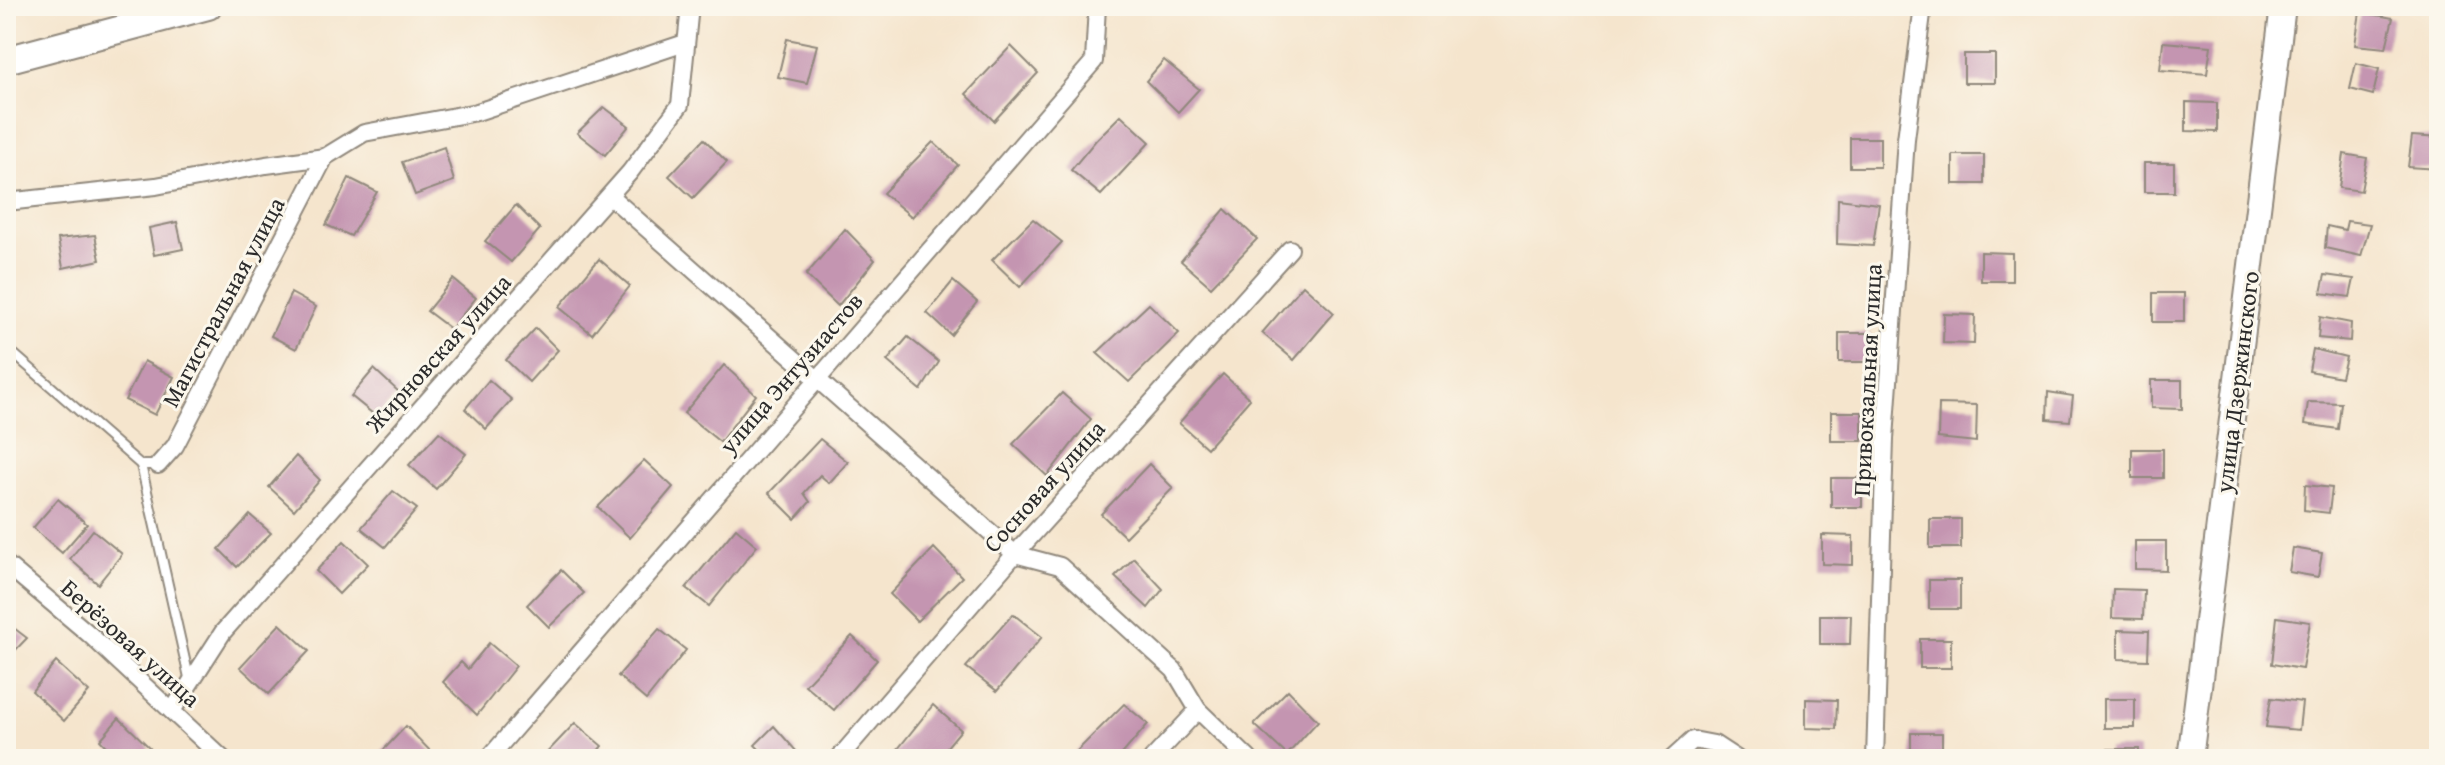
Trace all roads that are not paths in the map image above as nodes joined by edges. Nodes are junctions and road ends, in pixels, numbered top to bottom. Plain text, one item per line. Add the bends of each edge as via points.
1 (208, 6) edge
2 (690, 6) edge
3 (1097, 6) edge
4 (1923, 6) edge
5 (2283, 6) edge
6 (685, 43) junction
7 (6, 60) edge
8 (325, 157) junction
9 (610, 196) junction
10 (6, 202) edge
11 (1290, 249) dead end
12 (6, 356) edge
13 (818, 379) junction
14 (149, 465) junction
15 (1015, 554) junction
16 (6, 564) edge
17 (190, 683) junction
18 (1198, 710) junction
19 (172, 711) junction
20 (223, 759) edge
21 (488, 759) edge
22 (838, 759) edge
23 (1152, 759) edge
24 (1249, 759) edge
25 (1672, 759) edge
26 (1737, 759) edge
27 (1875, 759) edge
28 (2190, 759) edge

1 - 7 main road
2 - 6 street, Жирновская улица
3 - 13 street, улица Энтузиастов via 1094,61
4 - 27 street, Привокзальная улица via 1906,139 1885,439
5 - 28 street, улица Дзержинского
6 - 8 street, Магистральная улица via 477,112 364,133
6 - 9 street, Жирновская улица via 680,105
8 - 10 street, Магистральная улица via 156,186
8 - 14 street, Магистральная улица via 175,446
9 - 13 street
9 - 17 street, Жирновская улица via 223,632
11 - 15 street, Сосновая улица
12 - 14 lane via 15,355
13 - 15 street
13 - 21 street, улица Энтузиастов
14 - 17 lane
15 - 18 street via 1060,566 1174,670
15 - 22 street, Сосновая улица
16 - 19 street, Берёзовая улица
17 - 19 street, Жирновская улица
18 - 23 street
18 - 24 street
19 - 20 street, Берёзовая улица
25 - 26 street via 1693,740 1714,744

